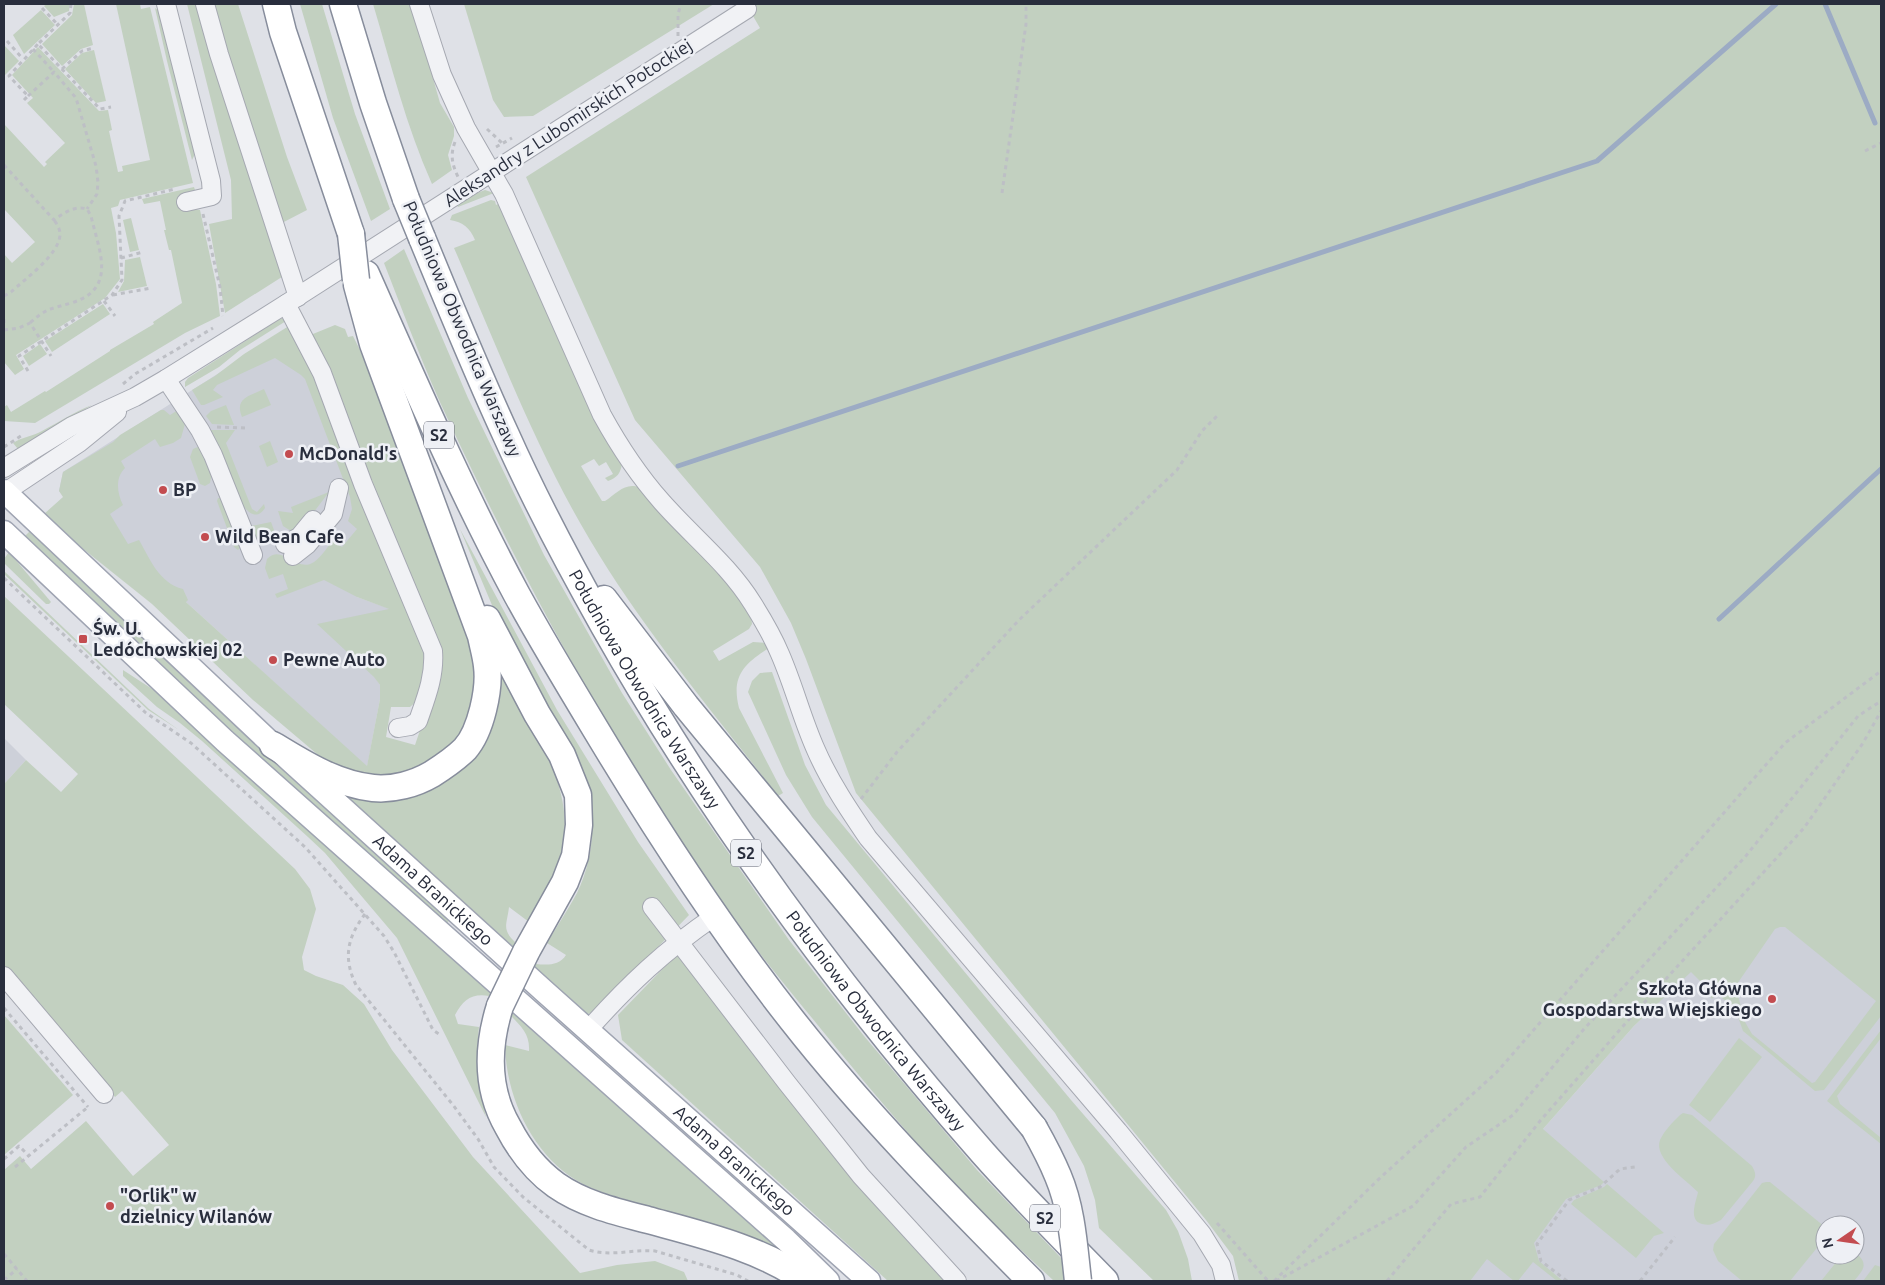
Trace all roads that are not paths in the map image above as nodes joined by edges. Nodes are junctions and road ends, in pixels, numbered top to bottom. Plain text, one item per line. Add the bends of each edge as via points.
1 (166, 4) edge
2 (206, 4) edge
3 (276, 4) edge
4 (343, 4) edge
5 (419, 4) edge
6 (747, 9) dead end
7 (492, 172) junction
8 (193, 201) road end
9 (361, 277) junction
10 (292, 301) junction
11 (166, 379) junction
12 (135, 398) junction
13 (4, 468) edge
14 (339, 488) dead end
15 (4, 492) edge
16 (548, 523) junction
17 (4, 532) edge
18 (289, 550) dead end
19 (452, 554) junction
20 (253, 556) dead end
21 (398, 728) dead end
22 (273, 745) junction
23 (652, 907) dead end
24 (714, 916) junction
25 (679, 941) junction
26 (4, 976) edge
27 (588, 1030) junction
28 (104, 1094) road end
29 (807, 1281) edge
30 (828, 1281) edge
31 (869, 1281) edge
32 (957, 1281) edge
33 (1031, 1281) edge
34 (1078, 1281) edge
35 (1105, 1281) edge
36 (1225, 1281) edge

1 - 8 street via 211,181 212,196
2 - 10 street
3 - 9 highway, bridge via 351,234
4 - 16 highway, Południowa Obwodnica Warszawy / S2, bridge via 406,199 506,436
5 - 7 street via 442,75 463,122
6 - 7 street, Aleksandry z Lubomirskich Potockiej
7 - 10 street, Aleksandry z Lubomirskich Potockiej
7 - 36 street via 613,435 662,502 721,562 752,602 779,653 817,752 850,812 868,838 1202,1234 1220,1265
9 - 19 highway via 373,344
9 - 24 highway, S2 via 517,593 552,657 648,816
10 - 11 street, Aleksandry z Lubomirskich Potockiej
10 - 21 street via 363,484 433,651 432,676 418,721
11 - 12 street, Aleksandry z Lubomirskich Potockiej
11 - 20 street via 213,455
12 - 13 street, Aleksandry z Lubomirskich Potockiej via 72,426
12 - 15 street, Aleksandry z Lubomirskich Potockiej via 79,443
14 - 18 street via 333,514 307,545
15 - 22 main road, Adama Branickiego
16 - 34 highway, bridge via 686,706 1034,1128 1049,1155 1067,1202
16 - 35 highway, Południowa Obwodnica Warszawy / S2 via 603,625 668,734 715,808 783,904 858,1002 984,1155
17 - 30 main road, Adama Branickiego via 225,741 786,1240
19 - 22 highway via 482,636 488,667 486,695 479,721 466,748 421,780 397,787 375,788 324,774
19 - 29 highway, bridge via 562,755 578,795 575,856 565,882 500,1006 492,1029 490,1068 501,1116 535,1167 557,1185 584,1200 732,1244 777,1263
22 - 27 main road, Adama Branickiego
23 - 25 street
24 - 25 street
24 - 33 highway, S2 via 792,1020 847,1086 933,1182
25 - 27 street via 629,985
25 - 32 street via 861,1176
26 - 28 street
27 - 31 main road, Adama Branickiego

